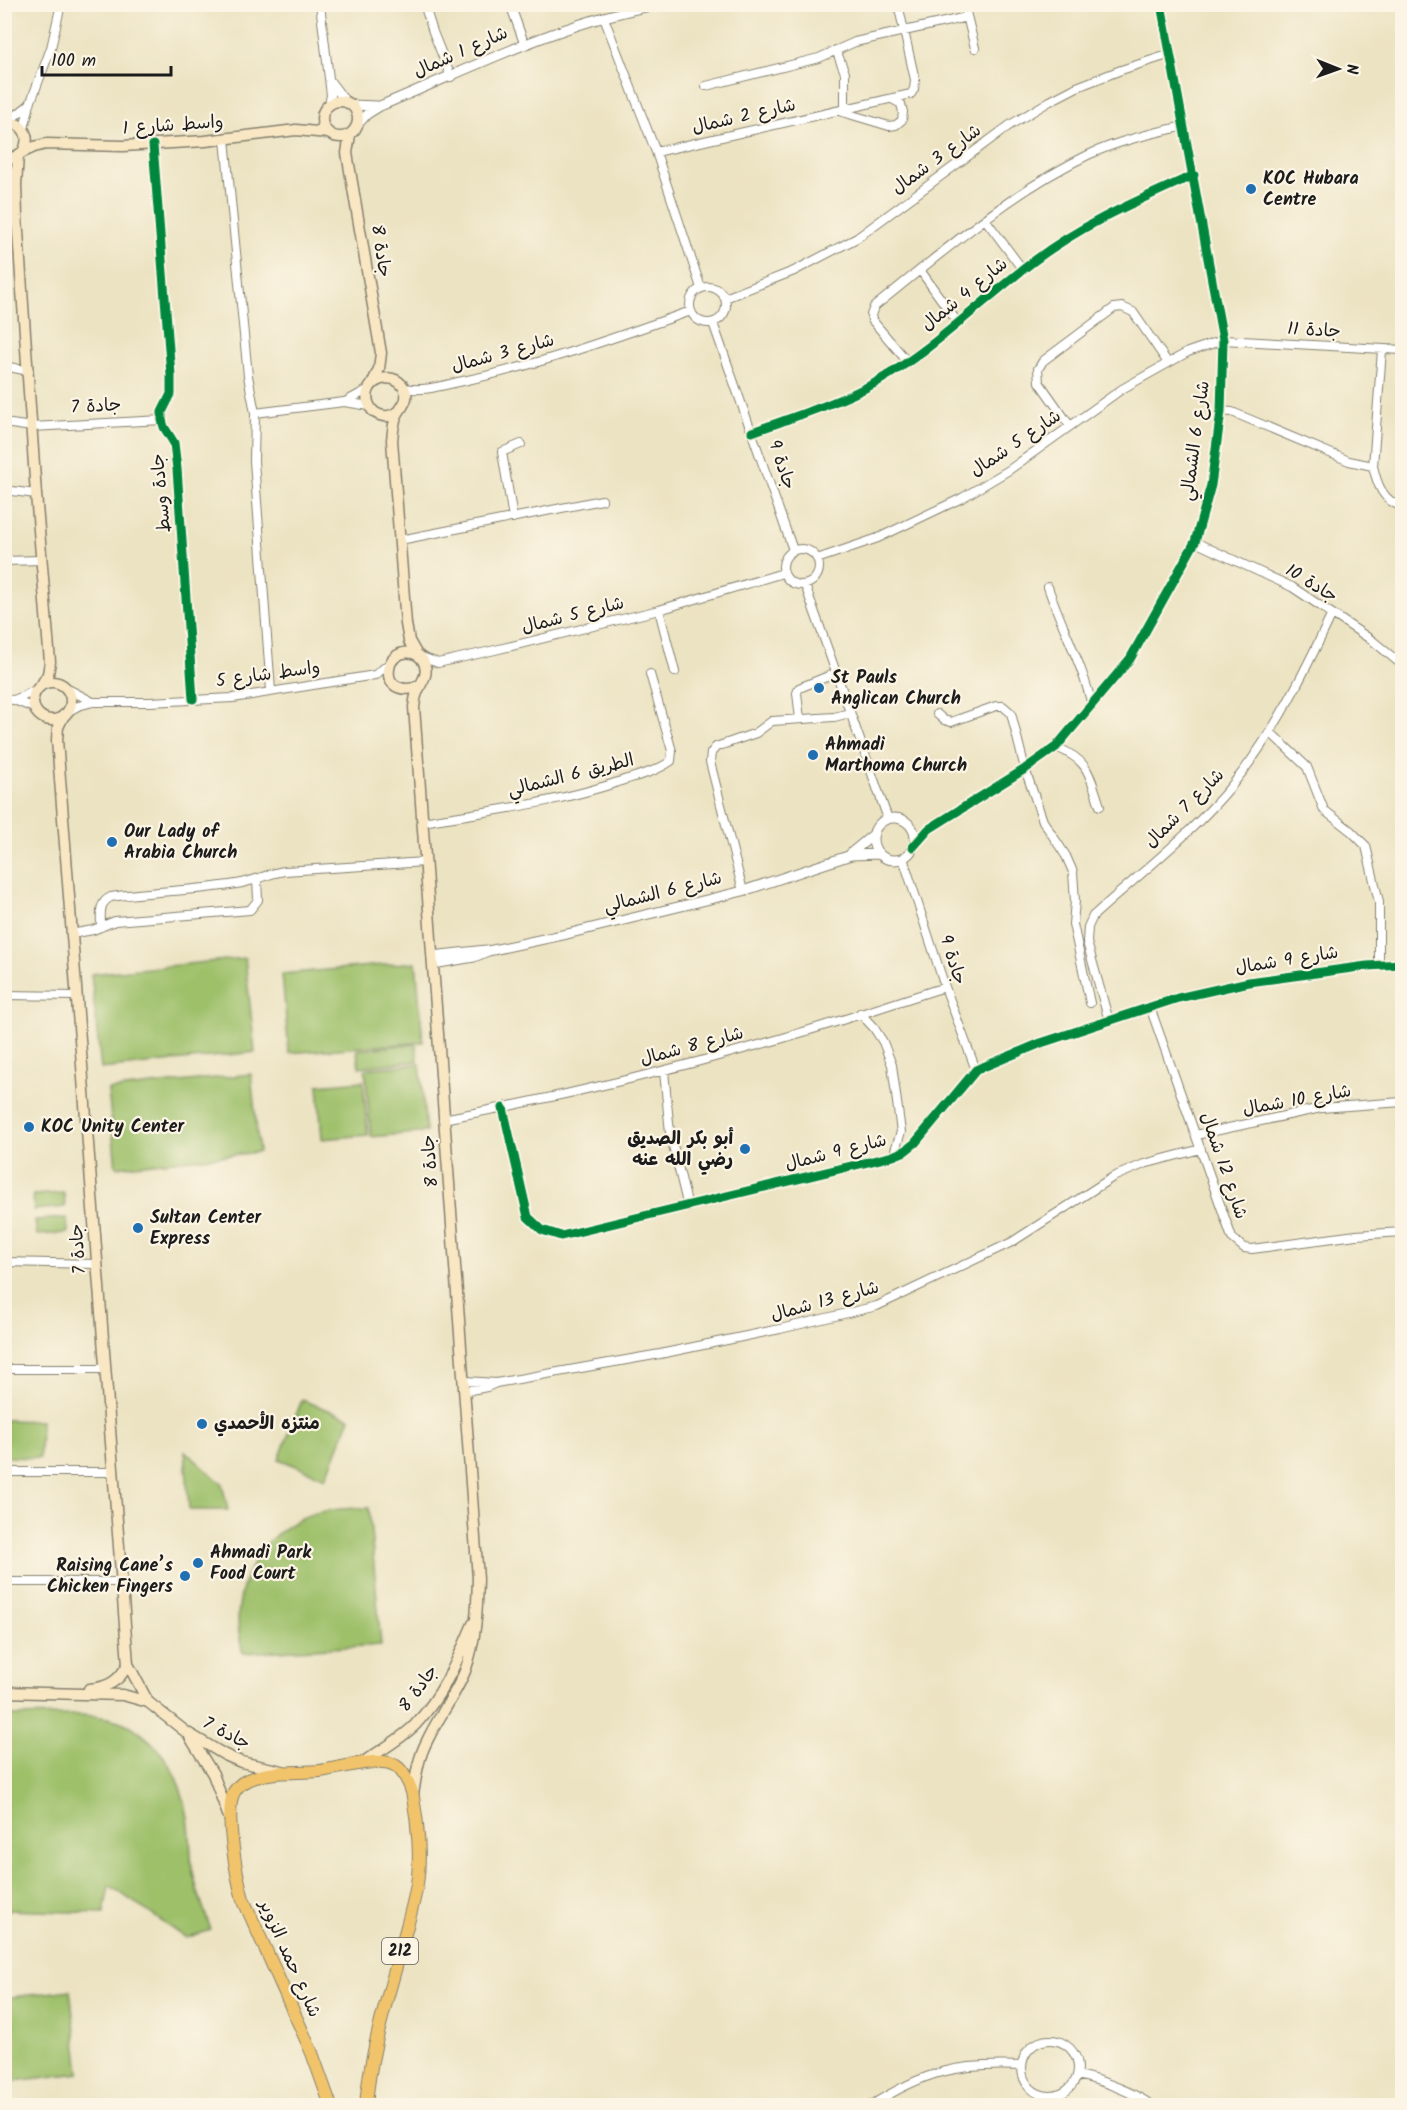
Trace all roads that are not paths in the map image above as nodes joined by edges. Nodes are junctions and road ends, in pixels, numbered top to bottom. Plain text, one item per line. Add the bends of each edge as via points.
1 (60, 4) edge
2 (320, 4) edge
3 (435, 4) edge
4 (510, 4) edge
5 (661, 4) edge
6 (898, 4) edge
7 (964, 4) edge
8 (1161, 4) edge
9 (424, 6) edge
10 (967, 17) junction
11 (604, 18) junction
12 (904, 30) junction
13 (524, 43) junction
14 (975, 48) dead end
15 (836, 50) junction
16 (1171, 54) junction
17 (451, 76) junction
18 (330, 80) junction
19 (706, 86) dead end
20 (892, 99) junction
21 (30, 104) junction
22 (349, 104) junction
23 (329, 105) junction
24 (380, 106) junction
25 (841, 110) junction
26 (322, 114) junction
27 (7, 122) edge
28 (357, 125) junction
29 (1185, 126) junction
30 (296, 130) junction
31 (25, 131) junction
32 (332, 135) junction
33 (350, 135) junction
34 (225, 139) junction
35 (52, 144) junction
36 (153, 145) junction
37 (656, 152) junction
38 (347, 153) junction
39 (20, 154) junction
40 (4, 158) edge
41 (4, 163) edge
42 (1194, 175) junction
43 (16, 195) junction
44 (986, 219) junction
45 (920, 270) junction
46 (1023, 270) junction
47 (701, 288) junction
48 (725, 298) junction
49 (691, 311) junction
50 (713, 323) junction
51 (958, 323) junction
52 (1223, 340) junction
53 (1382, 350) junction
54 (1402, 350) edge
55 (381, 353) junction
56 (907, 361) junction
57 (1168, 363) junction
58 (4, 366) edge
59 (29, 371) junction
60 (401, 384) junction
61 (371, 386) junction
62 (426, 389) junction
63 (344, 402) junction
64 (406, 402) junction
65 (372, 409) junction
66 (1221, 411) junction
67 (398, 412) junction
68 (255, 413) junction
69 (162, 420) junction
70 (4, 423) edge
71 (32, 426) junction
72 (1070, 426) junction
73 (752, 432) junction
74 (392, 441) junction
75 (521, 444) dead end
76 (1373, 466) junction
77 (4, 490) edge
78 (36, 494) junction
79 (602, 500) dead end
80 (1402, 506) edge
81 (513, 518) junction
82 (400, 540) junction
83 (1195, 542) junction
84 (793, 550) junction
85 (817, 559) junction
86 (42, 560) junction
87 (4, 561) edge
88 (783, 573) junction
89 (805, 585) junction
90 (1048, 587) dead end
91 (659, 610) junction
92 (1332, 614) junction
93 (406, 624) junction
94 (417, 655) junction
95 (391, 661) junction
96 (50, 662) junction
97 (438, 663) junction
98 (1402, 665) edge
99 (675, 672) dead end
100 (836, 673) junction
101 (650, 674) dead end
102 (375, 675) junction
103 (422, 682) junction
104 (63, 686) junction
105 (398, 687) junction
106 (38, 688) junction
107 (271, 692) junction
108 (4, 699) edge
109 (194, 699) junction
110 (14, 700) junction
111 (93, 702) junction
112 (1092, 706) junction
113 (414, 707) junction
114 (34, 708) junction
115 (65, 713) junction
116 (850, 713) junction
117 (937, 714) dead end
118 (43, 718) junction
119 (800, 719) junction
120 (1270, 732) junction
121 (57, 740) junction
122 (1056, 747) junction
123 (1025, 769) junction
124 (1100, 807) dead end
125 (888, 819) junction
126 (946, 819) junction
127 (422, 822) junction
128 (909, 825) junction
129 (874, 834) junction
130 (913, 847) junction
131 (879, 854) junction
132 (843, 857) junction
133 (903, 858) junction
134 (425, 862) junction
135 (257, 879) junction
136 (743, 891) junction
137 (101, 927) junction
138 (71, 934) junction
139 (432, 960) junction
140 (1379, 964) junction
141 (1402, 964) edge
142 (945, 987) junction
143 (4, 995) edge
144 (75, 996) junction
145 (1090, 1003) dead end
146 (1150, 1007) junction
147 (860, 1013) junction
148 (1109, 1021) junction
149 (976, 1070) junction
150 (664, 1071) junction
151 (1402, 1102) edge
152 (503, 1108) junction
153 (443, 1119) junction
154 (1196, 1135) junction
155 (1201, 1149) junction
156 (893, 1156) junction
157 (688, 1207) junction
158 (1402, 1232) edge
159 (4, 1262) edge
160 (96, 1264) junction
161 (4, 1369) edge
162 (105, 1369) junction
163 (465, 1386) junction
164 (4, 1472) edge
165 (113, 1472) junction
166 (4, 1582) edge
167 (123, 1582) junction
168 (477, 1613) junction
169 (128, 1664) junction
170 (4, 1692) edge
171 (50, 1693) junction
172 (148, 1702) junction
173 (186, 1732) junction
174 (360, 1764) junction
175 (286, 1771) junction
176 (413, 1795) junction
177 (231, 1823) junction
178 (1022, 2066) junction
179 (1077, 2076) junction
180 (331, 2106) edge
181 (366, 2106) edge
182 (870, 2106) edge
183 (1153, 2106) edge

1 - 21 street via 51,48
2 - 18 street
3 - 9 street
4 - 13 street
5 - 11 street, شارع 1 شمال
6 - 12 street, شارع 2 شمال
7 - 10 street
8 - 16 street, شارع 6 الشمالي
9 - 17 street
10 - 12 street
10 - 14 street
11 - 13 street, شارع 1 شمال
11 - 37 street
12 - 15 street
12 - 20 street, شارع 2 شمال via 914,89 911,94
13 - 17 street, شارع 1 شمال
15 - 19 street via 819,58
15 - 25 street via 844,73
16 - 29 street, شارع 6 الشمالي
16 - 48 street, شارع 3 شمال via 1068,92 1010,125 858,238 794,271
17 - 24 street, شارع 1 شمال
18 - 22 street
18 - 23 street
20 - 25 street, شارع 2 شمال
20 - 25 street, شارع 2 شمال via 901,104 903,112 896,125
21 - 27 street
21 - 31 street
22 - 23 main road
22 - 24 street, شارع 1 شمال
22 - 28 main road via 357,114
23 - 26 main road
24 - 28 street, شارع 1 شمال
25 - 37 street, شارع 2 شمال
26 - 30 main road, واسط شارع 1
26 - 32 main road via 322,125
27 - 31 main road, واسط شارع 1 via 15,122
28 - 33 main road
29 - 42 street, شارع 6 الشمالي
29 - 44 street via 1142,135 1088,155 1011,198
30 - 32 main road, واسط شارع 1
30 - 34 main road, واسط شارع 1
31 - 35 main road, واسط شارع 1
31 - 39 main road via 27,143
32 - 33 main road
32 - 38 main road, جادة 8
33 - 38 main road, جادة 8
34 - 36 main road, واسط شارع 1
34 - 68 street
35 - 36 main road, واسط شارع 1
35 - 39 main road, واسط شارع 1
36 - 69 street via 171,375 171,394
37 - 47 street
38 - 55 main road, جادة 8
39 - 40 main road, واسط شارع 1
39 - 43 main road
41 - 43 main road
42 - 46 street, شارع 4 شمال via 1065,239
42 - 52 street, شارع 6 الشمالي
43 - 59 main road
44 - 45 street
44 - 46 street, شارع 4 شمال
45 - 51 street
45 - 56 street via 874,307 871,315
46 - 51 street, شارع 4 شمال
47 - 48 street via 719,290
47 - 49 street via 693,293
48 - 50 street via 722,317
49 - 50 street via 696,319
49 - 62 street, شارع 3 شمال via 535,363
50 - 73 street, جادة 9
51 - 56 street, شارع 4 شمال
52 - 53 street, جادة 11
52 - 57 street, شارع 5 شمال
52 - 66 street, شارع 6 الشمالي
53 - 54 street, جادة 11
53 - 76 street
55 - 60 main road, جادة 8
55 - 61 main road, جادة 8
56 - 73 street, شارع 4 شمال via 874,383
57 - 72 street, شارع 5 شمال via 1122,389
57 - 72 street via 1132,312 1122,307 1114,309 1043,361 1038,369 1039,382
58 - 59 street
59 - 71 main road
60 - 61 main road via 384,378
60 - 62 street, شارع 3 شمال
60 - 64 main road
61 - 63 street
61 - 65 main road via 368,394
62 - 64 street, شارع 3 شمال
63 - 65 street
63 - 68 street
64 - 67 main road
65 - 67 main road via 389,417
65 - 74 main road
66 - 76 street via 1233,412 1349,461
66 - 83 street, شارع 6 الشمالي via 1211,485
67 - 74 main road
68 - 107 street via 254,461
69 - 71 street, جادة 7
69 - 109 street, جادة وسط via 174,443 177,469
70 - 71 street, جادة 7
71 - 78 main road
72 - 85 street, شارع 5 شمال via 962,498 878,538
73 - 84 street, جادة 9
74 - 82 main road
75 - 81 street via 502,452
76 - 80 street via 1385,497
77 - 78 street
78 - 86 main road
79 - 81 street
81 - 82 street
82 - 93 main road
83 - 92 street, جادة 10 via 1292,587
83 - 112 street, شارع 6 الشمالي via 1130,659
84 - 85 street via 806,549
84 - 88 street via 784,558
85 - 89 street via 818,574
86 - 87 street
86 - 96 main road
88 - 89 street via 790,582
88 - 91 street, شارع 5 شمال
89 - 100 street
90 - 112 street
91 - 97 street, شارع 5 شمال
91 - 99 street
92 - 98 street, جادة 10
92 - 120 street, شارع 7 شمال via 1294,693
93 - 94 main road via 409,642
93 - 95 main road
94 - 95 main road via 406,652
94 - 97 street
94 - 103 main road via 425,666
95 - 102 street, واسط شارع 5
95 - 105 main road via 388,673
96 - 104 main road
96 - 106 main road via 48,674
97 - 103 street
100 - 116 street
100 - 119 street via 799,688
101 - 127 street, الطريق 6 الشمالي via 672,751 671,762 605,787
102 - 105 street
102 - 107 street, واسط شارع 5
103 - 105 main road via 416,688
103 - 113 main road, جادة 8
104 - 106 main road via 54,681
104 - 111 street, واسط شارع 5
104 - 115 main road via 71,700
105 - 113 main road, جادة 8
106 - 110 street
106 - 114 main road
107 - 109 street, واسط شارع 5
108 - 110 street
109 - 111 street, واسط شارع 5
110 - 114 street
111 - 115 street, واسط شارع 5
112 - 122 street, شارع 6 الشمالي
113 - 127 main road, جادة 8
114 - 118 main road
115 - 118 main road via 50,720
115 - 121 main road, جادة 7
116 - 119 street
116 - 125 street
117 - 123 street via 951,722 1004,706 1011,714
118 - 121 main road, جادة 7 via 53,728
119 - 136 street via 772,721 711,753 710,762
120 - 140 street via 1307,767 1324,810 1366,846 1379,902
120 - 148 street, شارع 7 شمال via 1233,784 1202,817 1093,916 1087,942
121 - 138 main road, جادة 7
122 - 123 street, شارع 6 الشمالي
122 - 124 street via 1080,760 1089,772
123 - 126 street, شارع 6 الشمالي
123 - 145 street via 1043,821 1073,872 1073,924
125 - 128 street via 896,818
125 - 129 street
126 - 128 street, شارع 6 الشمالي
126 - 130 street, شارع 6 الشمالي via 924,833
127 - 134 main road, جادة 8
128 - 130 street
129 - 131 street
129 - 132 street, شارع 6 الشمالي
130 - 133 street
131 - 132 street, شارع 6 الشمالي
131 - 133 street via 890,860
132 - 136 street, شارع 6 الشمالي
133 - 142 street, جادة 9
134 - 135 street via 285,871
134 - 139 main road, جادة 8
135 - 137 street via 210,888 111,897 101,907
135 - 137 street via 258,900 250,910 120,920
136 - 139 street, شارع 6 الشمالي via 478,956
137 - 138 street
138 - 144 main road, جادة 7
139 - 153 main road, جادة 8
140 - 141 street, شارع 9 شمال
140 - 146 street, شارع 9 شمال via 1249,982
142 - 147 street, شارع 8 شمال
142 - 149 street, جادة 9
143 - 144 street
144 - 160 main road, جادة 7
146 - 148 street, شارع 9 شمال
146 - 154 street, شارع 12 شمال
147 - 150 street, شارع 8 شمال
147 - 156 street via 883,1042 892,1065 901,1132
148 - 149 street, شارع 9 شمال
149 - 156 street, شارع 9 شمال via 915,1143
150 - 152 street, شارع 8 شمال
150 - 157 street via 670,1133
151 - 154 street, شارع 10 شمال via 1321,1108
152 - 153 street, شارع 8 شمال
152 - 157 street, شارع 9 شمال via 523,1202 528,1216 542,1230 561,1236
153 - 163 main road, جادة 8
154 - 155 street, شارع 12 شمال
155 - 158 street, شارع 12 شمال via 1232,1238 1244,1248
155 - 163 street, شارع 13 شمال via 1113,1177 1011,1242 877,1306 487,1387
156 - 157 street, شارع 9 شمال
159 - 160 street
160 - 162 main road, جادة 7
161 - 162 street
162 - 165 main road, جادة 7
163 - 168 main road, جادة 8
164 - 165 street
165 - 167 main road, جادة 7
166 - 167 street
167 - 169 main road, جادة 7
168 - 174 main road, جادة 8 via 439,1695 414,1726
168 - 176 main road, جادة 8 via 475,1638 465,1670 427,1741
169 - 171 main road via 113,1684
169 - 172 main road, جادة 7
170 - 171 main road
171 - 172 main road via 123,1695
172 - 173 main road, جادة 7
173 - 175 main road, جادة 7 via 241,1762
173 - 177 main road, جادة 7 via 208,1764
174 - 175 main road, 212 via 318,1771
174 - 176 main road, 212 via 395,1765
175 - 177 main road, 212 via 254,1777 238,1786 233,1793
176 - 181 main road, 212 via 416,1891 372,2057
177 - 180 main road, شارع حمد الزوير / 212 via 243,1899 312,2053
178 - 179 street via 1030,2087 1047,2096 1065,2091
178 - 179 street via 1031,2048 1053,2040 1073,2052
178 - 182 street via 984,2064 949,2068 918,2078
179 - 183 street via 1106,2082

